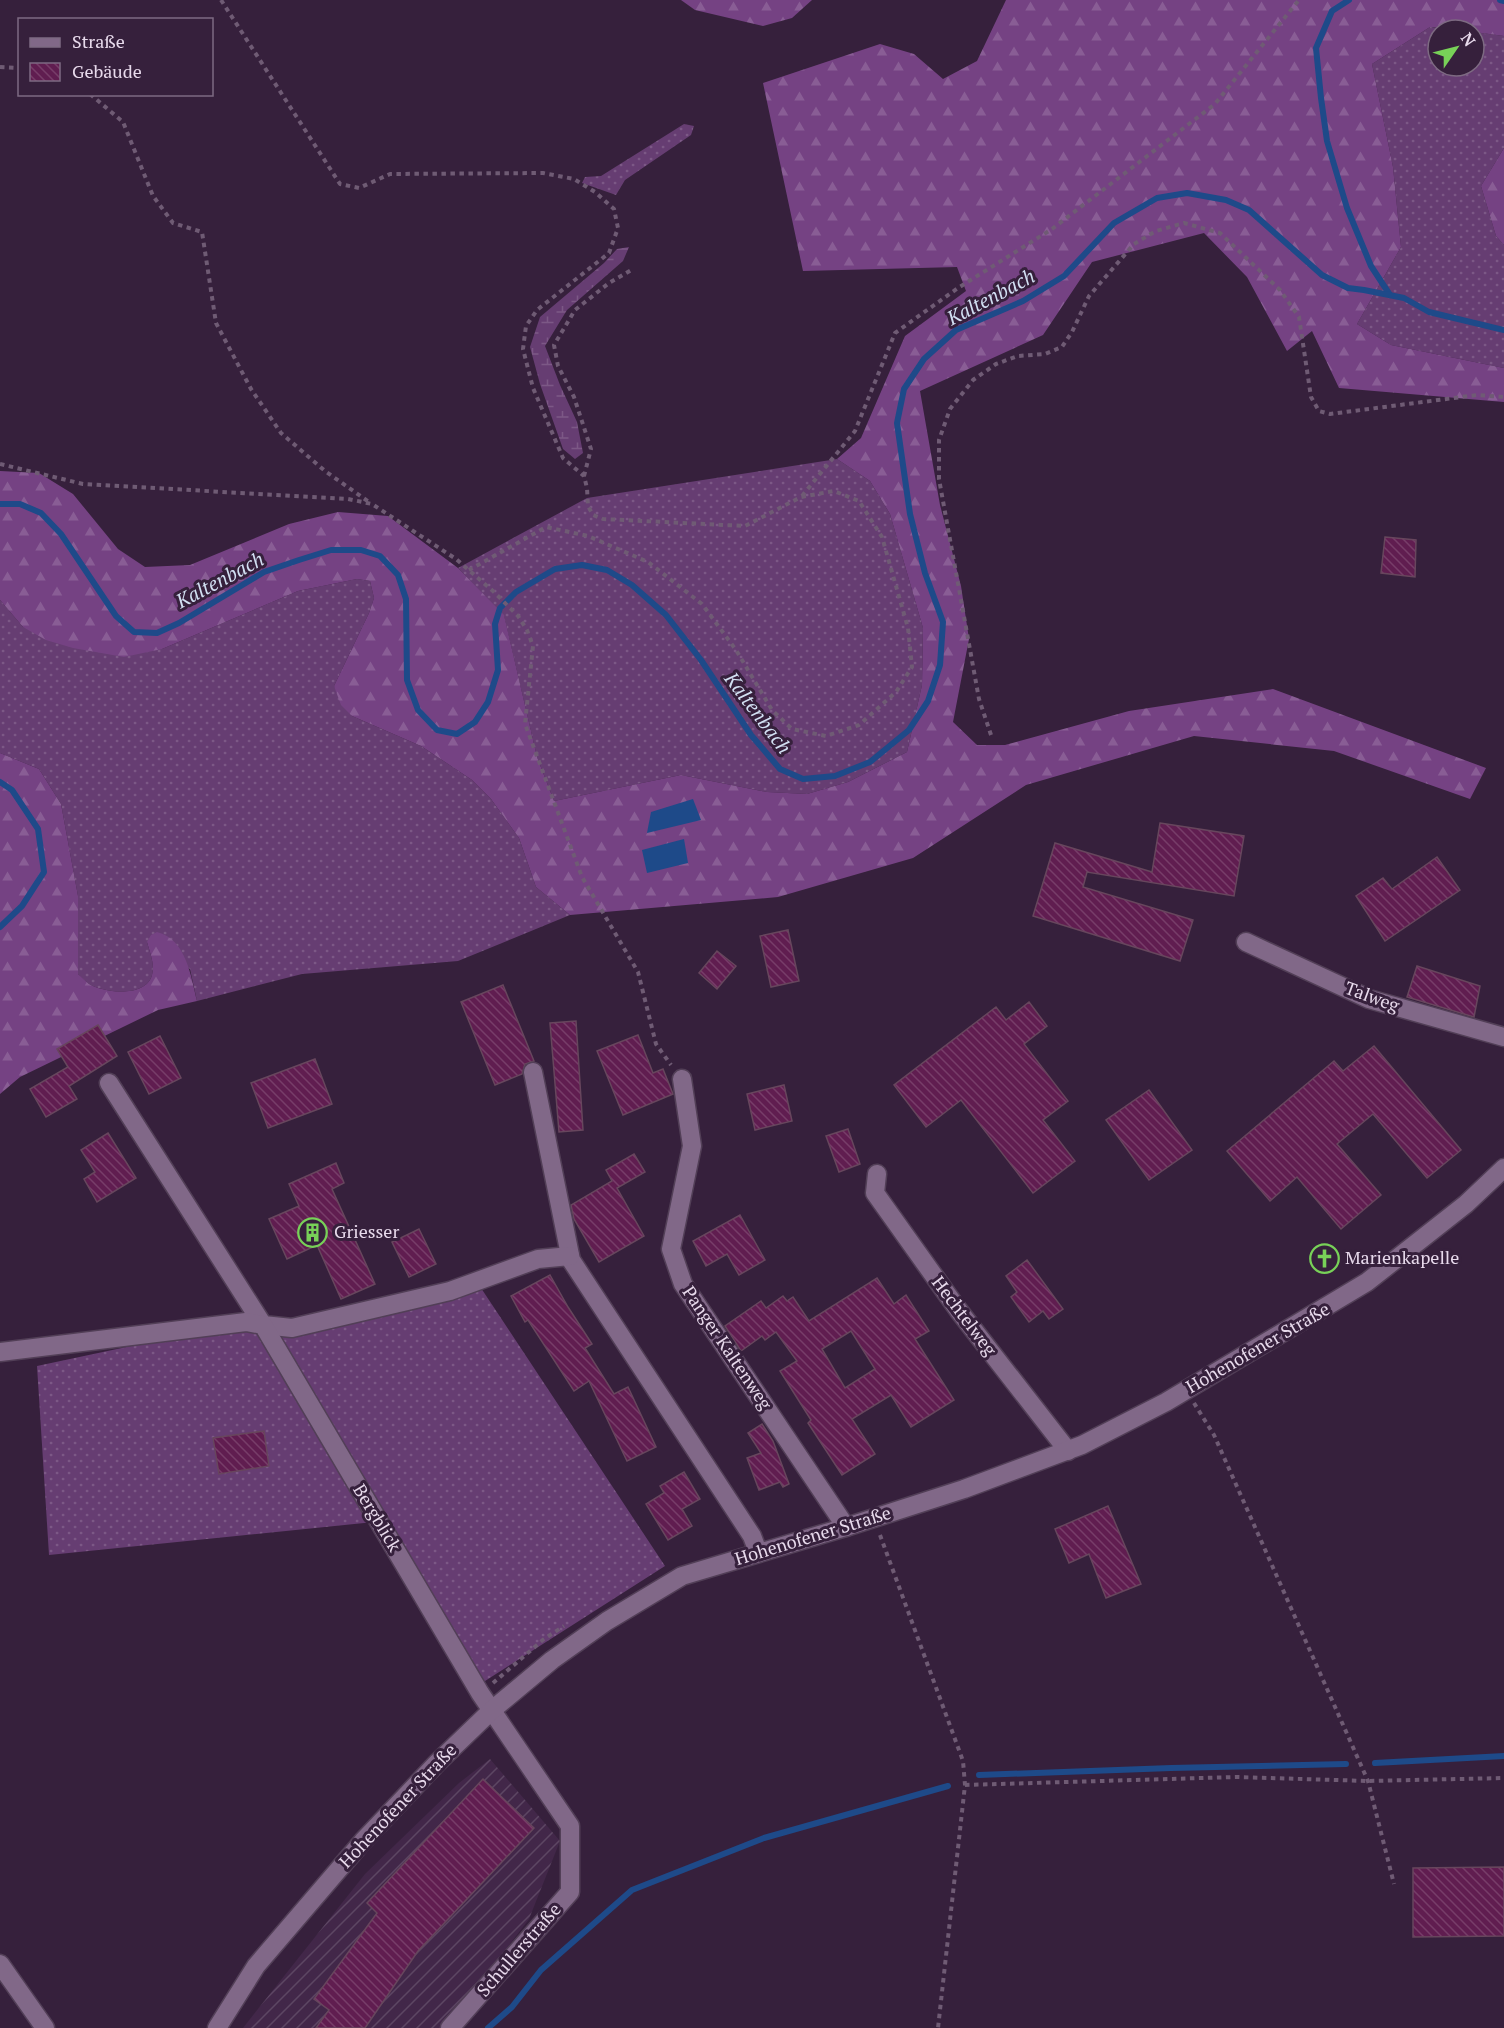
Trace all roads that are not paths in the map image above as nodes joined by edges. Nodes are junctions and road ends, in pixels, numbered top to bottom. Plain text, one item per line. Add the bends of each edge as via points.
1 (1246, 942) dead end
2 (1504, 1037) edge
3 (532, 1072) dead end
4 (682, 1079) road end
5 (109, 1083) dead end
6 (1504, 1168) edge
7 (877, 1174) dead end
8 (570, 1256) junction
9 (263, 1325) junction
10 (0, 1352) edge
11 (1068, 1451) junction
12 (846, 1527) junction
13 (758, 1552) junction
14 (492, 1710) junction
15 (0, 1965) edge
16 (45, 2028) edge
17 (217, 2028) edge
18 (450, 2028) edge

1 - 2 street, Talweg via 1369,999
3 - 8 street
4 - 12 street, Panger Kaltenweg via 692,1146 670,1249 683,1284
5 - 9 street, Bergblick
6 - 11 street, Hohenofener Straße via 1466,1204 1367,1282 1186,1390
7 - 11 street, Hechtelweg via 875,1193 959,1311
8 - 9 street via 538,1259 450,1291 292,1328
8 - 13 street via 752,1536
9 - 10 street via 246,1322
9 - 14 street, Bergblick
11 - 12 street, Hohenofener Straße
12 - 13 street, Hohenofener Straße
13 - 14 street, Hohenofener Straße via 682,1576 642,1599 552,1660
14 - 17 street, Hohenofener Straße via 330,1878 256,1966
14 - 18 street, Schullerstraße via 570,1826 570,1892
15 - 16 street

